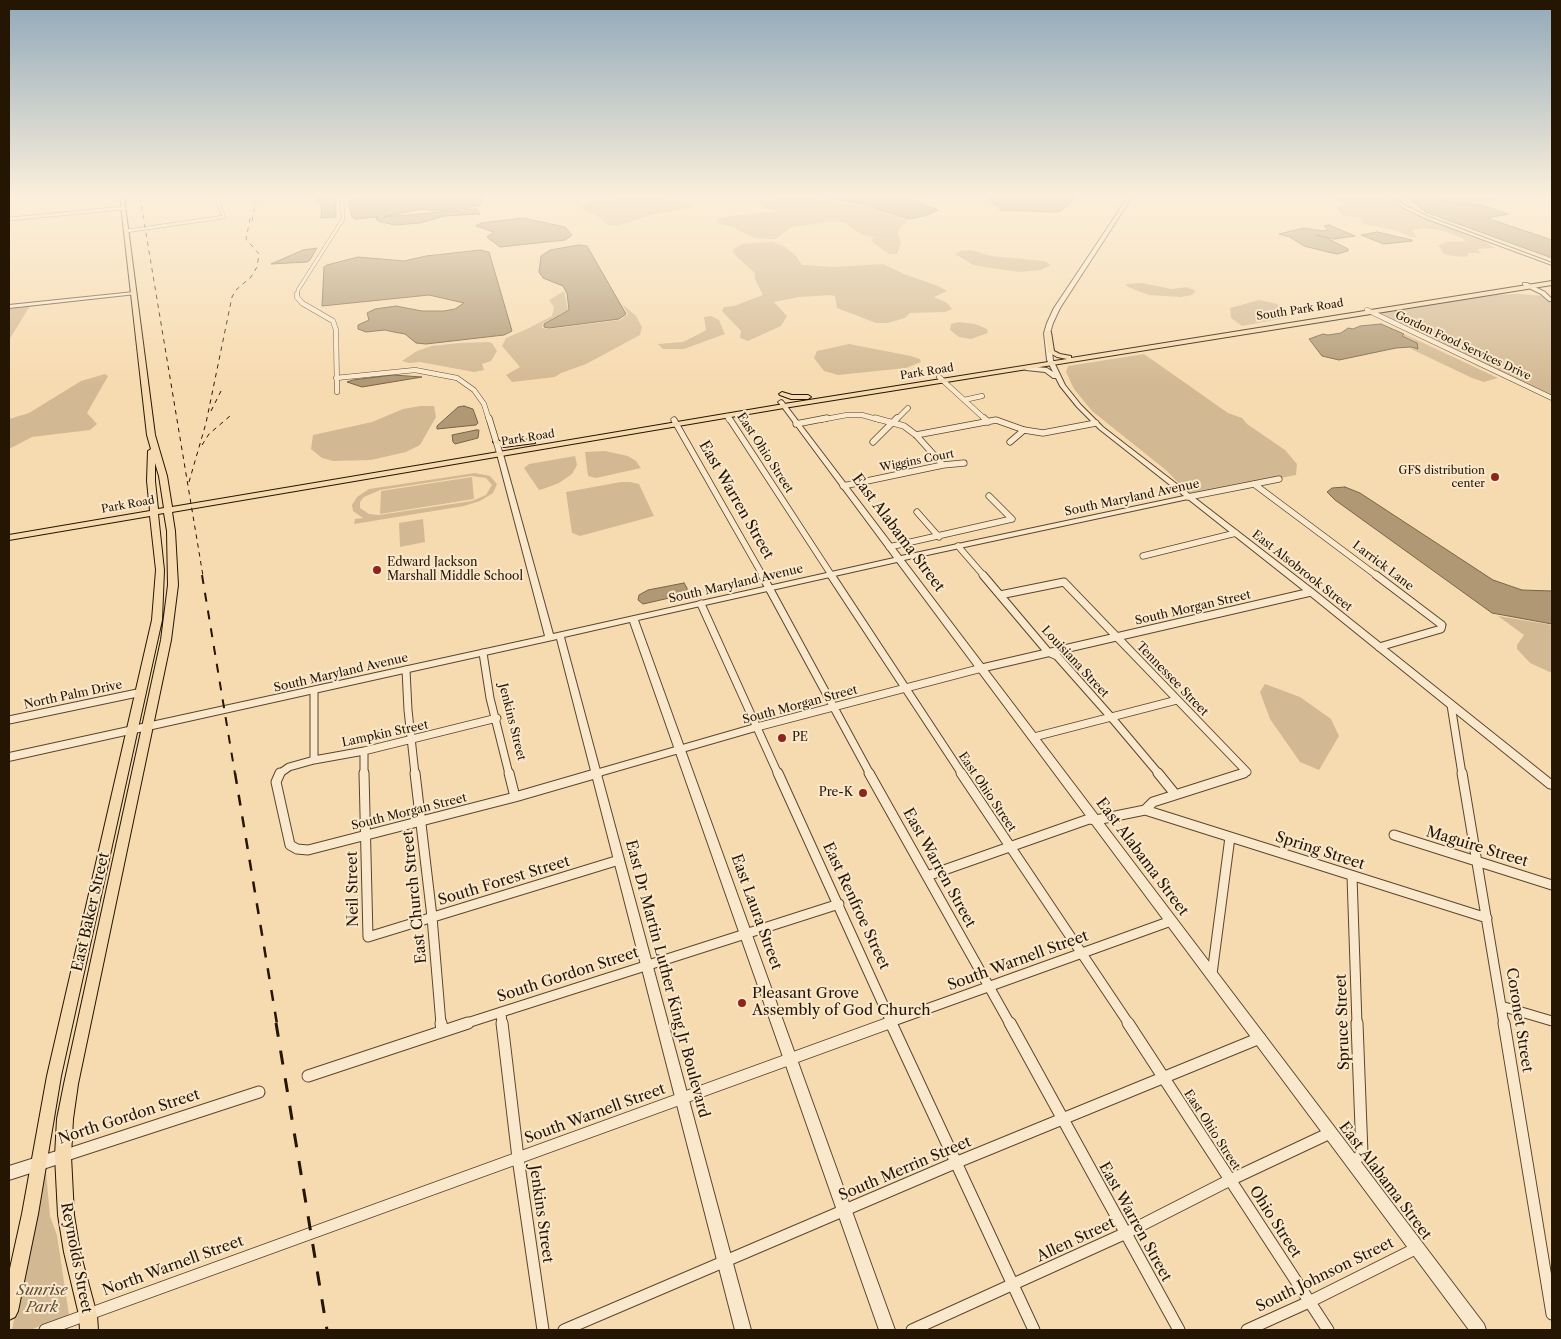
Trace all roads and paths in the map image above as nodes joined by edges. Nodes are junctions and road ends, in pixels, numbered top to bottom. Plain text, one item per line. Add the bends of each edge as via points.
1 (130, 259) edge
2 (318, 259) edge
3 (1089, 259) edge
4 (1540, 259) edge
5 (1552, 264) edge
6 (1552, 281) edge
7 (1527, 285) junction
8 (134, 293) junction
9 (1552, 300) edge
10 (1418, 303) junction
11 (9, 307) edge
12 (1370, 311) junction
13 (1047, 333) junction
14 (1107, 350) junction
15 (1068, 359) junction
16 (1040, 361) junction
17 (1050, 362) junction
18 (1026, 368) junction
19 (989, 371) junction
20 (336, 378) junction
21 (941, 379) junction
22 (1062, 384) junction
23 (337, 392) dead end
24 (842, 393) junction
25 (982, 396) dead end
26 (1552, 398) edge
27 (964, 400) junction
28 (782, 401) junction
29 (908, 408) dead end
30 (727, 416) junction
31 (675, 422) junction
32 (988, 422) junction
33 (892, 423) junction
34 (1096, 423) junction
35 (796, 424) junction
36 (1024, 430) junction
37 (916, 435) junction
38 (570, 436) junction
39 (873, 442) dead end
40 (1010, 442) dead end
41 (153, 446) junction
42 (498, 448) junction
43 (964, 463) dead end
44 (943, 465) junction
45 (1279, 479) dead end
46 (1254, 484) junction
47 (843, 486) junction
48 (989, 496) dead end
49 (1188, 497) junction
50 (161, 509) junction
51 (917, 512) dead end
52 (9, 530) edge
53 (1236, 533) junction
54 (9, 537) edge
55 (938, 537) junction
56 (958, 546) junction
57 (889, 547) junction
58 (1143, 556) dead end
59 (898, 559) junction
60 (831, 574) junction
61 (768, 588) junction
62 (1311, 592) junction
63 (1000, 595) junction
64 (701, 604) junction
65 (633, 619) junction
66 (1116, 636) junction
67 (555, 637) junction
68 (1379, 647) junction
69 (1048, 652) junction
70 (483, 653) junction
71 (982, 668) junction
72 (406, 670) junction
73 (905, 688) junction
74 (314, 691) junction
75 (142, 692) junction
76 (1177, 700) junction
77 (1451, 705) junction
78 (832, 707) junction
79 (1111, 717) junction
80 (497, 718) junction
81 (9, 720) edge
82 (147, 728) junction
83 (757, 728) junction
84 (133, 729) junction
85 (1034, 737) junction
86 (412, 740) junction
87 (680, 749) junction
88 (364, 751) junction
89 (9, 757) edge
90 (314, 760) junction
91 (596, 774) junction
92 (1552, 786) edge
93 (1175, 794) junction
94 (515, 797) junction
95 (131, 804) junction
96 (115, 808) junction
97 (1145, 810) junction
98 (421, 820) junction
99 (1096, 820) junction
100 (365, 835) junction
101 (1394, 835) dead end
102 (1230, 837) junction
103 (1010, 846) junction
104 (297, 849) joint
105 (619, 860) junction
106 (1477, 862) junction
107 (927, 876) junction
108 (1352, 876) junction
109 (1552, 885) edge
110 (838, 904) junction
111 (108, 912) junction
112 (90, 916) junction
113 (432, 917) junction
114 (1487, 918) junction
115 (1172, 921) junction
116 (746, 934) junction
117 (368, 937) joint
118 (1082, 954) junction
119 (647, 965) junction
120 (1212, 974) junction
121 (990, 987) junction
122 (1501, 1006) junction
123 (501, 1012) junction
124 (1552, 1021) edge
125 (893, 1022) junction
126 (84, 1025) junction
127 (64, 1031) junction
128 (442, 1031) junction
129 (1260, 1038) junction
130 (791, 1058) junction
131 (308, 1076) dead end
132 (1165, 1078) junction
133 (259, 1092) dead end
134 (682, 1098) junction
135 (1062, 1119) junction
136 (1330, 1133) junction
137 (62, 1156) junction
138 (518, 1158) junction
139 (1353, 1162) junction
140 (955, 1163) junction
141 (38, 1164) junction
142 (9, 1173) edge
143 (1230, 1180) junction
144 (844, 1212) junction
145 (311, 1233) joint
146 (1126, 1233) junction
147 (1417, 1248) junction
148 (725, 1261) junction
149 (1013, 1285) junction
150 (1309, 1302) junction
151 (9, 1311) edge
152 (1552, 1314) edge
153 (89, 1322) edge
154 (45, 1330) edge
155 (543, 1330) edge
156 (564, 1330) edge
157 (743, 1330) edge
158 (886, 1330) edge
159 (912, 1330) edge
160 (1034, 1330) edge
161 (1179, 1330) edge
162 (1246, 1330) edge
163 (1328, 1330) edge
164 (1478, 1330) edge

1 - 8 main road
2 - 20 street via 298,290 298,298 333,322 336,330
3 - 13 street via 1057,308
4 - 5 street
6 - 7 main road, South Park Road
7 - 9 street
7 - 10 main road, South Park Road
7 - 10 main road, South Park Road
8 - 11 street
8 - 41 main road
10 - 12 main road, South Park Road
12 - 14 main road, South Park Road
12 - 15 main road, South Park Road
12 - 26 street, Gordon Food Services Drive
13 - 15 main road via 1051,352
13 - 16 main road via 1044,338 1046,358
13 - 17 street
14 - 15 main road, South Park Road
14 - 17 main road
15 - 17 main road, South Park Road
15 - 22 street via 1057,366
16 - 17 main road, Park Road
16 - 19 main road, Park Road
17 - 18 main road, Park Road
17 - 19 main road
17 - 22 street, East Alsobrook Street
18 - 19 main road, Park Road
18 - 22 street via 1047,370
19 - 21 main road, Park Road
20 - 23 street
20 - 42 street via 414,370 457,378 474,390 484,404
21 - 24 main road, Park Road
21 - 27 street
21 - 28 main road, Park Road
22 - 34 street, East Alsobrook Street
24 - 28 main road, Park Road via 791,397
24 - 28 main road via 791,403
25 - 27 street
27 - 32 street
28 - 30 main road, Park Road
28 - 31 main road, Park Road
28 - 35 street, East Alabama Street
29 - 33 street
30 - 31 main road, Park Road
30 - 60 street, East Ohio Street
31 - 38 main road, Park Road
31 - 42 main road, Park Road
31 - 61 street, East Warren Street
32 - 36 street via 996,420
32 - 37 street
33 - 35 street via 862,415 847,415
33 - 37 street via 904,426
33 - 39 street
34 - 36 street via 1043,433
34 - 49 street, East Alsobrook Street
35 - 47 street, East Alabama Street
36 - 40 street
37 - 44 street
38 - 42 main road via 514,448
38 - 42 main road
41 - 50 main road via 151,474
41 - 50 main road via 163,476
42 - 50 main road, Park Road
42 - 50 main road, Park Road via 420,467
42 - 67 street, East Dr Martin Luther King Jr Boulevard
43 - 44 street, Wiggins Court
44 - 47 street, Wiggins Court
45 - 46 street
46 - 49 street, South Maryland Avenue
46 - 68 street, Larrick Lane via 1442,625 1441,629
47 - 57 street, East Alabama Street
48 - 55 street via 1012,520
49 - 53 street, East Alsobrook Street
49 - 56 street, South Maryland Avenue
50 - 52 main road, Park Road
50 - 54 main road, Park Road
50 - 75 main road, East Baker Street via 161,588
50 - 82 main road, East Baker Street via 173,585 170,616
51 - 55 street
53 - 58 street
53 - 62 street, East Alsobrook Street
55 - 57 street
56 - 59 street, South Maryland Avenue
56 - 63 street, Louisiana Street
57 - 59 street, East Alabama Street
59 - 60 street, South Maryland Avenue
59 - 71 street, East Alabama Street
60 - 61 street, South Maryland Avenue
60 - 73 street, East Ohio Street
61 - 64 street, South Maryland Avenue
61 - 78 street, East Warren Street
62 - 66 street, South Morgan Street
62 - 68 street, East Alsobrook Street
63 - 66 street, Tennessee Street via 1064,582
63 - 69 street, Louisiana Street
64 - 65 street, South Maryland Avenue
64 - 83 street, East Renfroe Street
65 - 67 street, South Maryland Avenue
65 - 87 street, East Laura Street
66 - 69 street, South Morgan Street
66 - 76 street, Tennessee Street
67 - 70 street, South Maryland Avenue
67 - 91 street, East Dr Martin Luther King Jr Boulevard
68 - 77 street, East Alsobrook Street
69 - 71 street, South Morgan Street
69 - 79 street, Louisiana Street via 1057,656
70 - 72 street, South Maryland Avenue
70 - 80 street, Jenkins Street via 490,698
71 - 73 street, South Morgan Street
71 - 85 street, East Alabama Street
72 - 74 street, South Maryland Avenue
72 - 86 street, East Church Street
73 - 78 street, South Morgan Street
73 - 103 street, East Ohio Street
74 - 82 street, South Maryland Avenue
74 - 90 street
75 - 81 street, North Palm Drive
75 - 84 main road, East Baker Street
76 - 79 street
76 - 93 street, Tennessee Street via 1247,772
77 - 92 street, East Alsobrook Street
77 - 106 street, Coronet Street
78 - 83 street, South Morgan Street
78 - 107 street, East Warren Street
79 - 85 street
79 - 93 street, Louisiana Street
80 - 86 street, Lampkin Street
80 - 94 street, Jenkins Street
82 - 84 street, South Maryland Avenue
82 - 95 main road, East Baker Street
83 - 87 street, South Morgan Street
83 - 110 street, East Renfroe Street
84 - 89 street, South Maryland Avenue
84 - 96 main road, East Baker Street
85 - 99 street, East Alabama Street
86 - 88 street, Lampkin Street
86 - 98 street, East Church Street
87 - 91 street, South Morgan Street
87 - 116 street, East Laura Street
88 - 90 street, Lampkin Street
88 - 100 street, Neil Street
90 - 104 street, Lampkin Street via 289,767 279,774 276,782 290,845
91 - 94 street, South Morgan Street
91 - 105 street, East Dr Martin Luther King Jr Boulevard
93 - 97 street via 1153,802
94 - 98 street, South Morgan Street
95 - 96 street
95 - 111 main road, East Baker Street
96 - 112 main road, East Baker Street
97 - 99 street
97 - 102 street, Spring Street
98 - 100 street, South Morgan Street
98 - 113 street, East Church Street
99 - 103 street via 1089,819
99 - 115 street, East Alabama Street
100 - 104 street, South Morgan Street via 308,850
100 - 117 street, Neil Street
101 - 106 street, Maguire Street
102 - 108 street, Spring Street
102 - 120 street
103 - 107 street
103 - 118 street, East Ohio Street
105 - 113 street, South Forest Street
105 - 119 street, East Dr Martin Luther King Jr Boulevard
106 - 109 street, Maguire Street
106 - 114 street, Coronet Street
107 - 121 street, East Warren Street
108 - 114 street, Spring Street
108 - 139 street, Spruce Street via 1362,1154
110 - 116 street, South Gordon Street
110 - 125 street, East Renfroe Street
111 - 112 street
111 - 126 main road, East Baker Street
112 - 127 main road, East Baker Street
113 - 117 street, South Forest Street
113 - 128 street, East Church Street
114 - 122 street, Coronet Street
115 - 118 street, South Warnell Street
115 - 120 street, East Alabama Street
116 - 119 street, South Gordon Street
116 - 130 street, East Laura Street
118 - 121 street, South Warnell Street
118 - 132 street, East Ohio Street
119 - 123 street, South Gordon Street
119 - 134 street, East Dr Martin Luther King Jr Boulevard
120 - 129 street, East Alabama Street
121 - 125 street, South Warnell Street
121 - 135 street, East Warren Street
122 - 124 street
122 - 152 street, Coronet Street
123 - 128 street, South Gordon Street
123 - 138 street, Jenkins Street
125 - 130 street, South Warnell Street
125 - 140 street, East Renfroe Street
126 - 127 street
126 - 137 main road, East Baker Street via 71,1084
127 - 141 main road, East Baker Street
128 - 131 street, South Gordon Street
129 - 132 street, South Merrin Street
129 - 136 street, East Alabama Street
130 - 134 street, South Warnell Street
130 - 144 street, East Laura Street
132 - 135 street, South Merrin Street
132 - 143 street, East Ohio Street
133 - 137 street, North Gordon Street
134 - 138 street, South Warnell Street
134 - 148 street, East Dr Martin Luther King Jr Boulevard
135 - 140 street, South Merrin Street
135 - 146 street, East Warren Street
136 - 139 street, East Alabama Street
136 - 143 street, Allen Street
137 - 141 street, North Gordon Street
137 - 153 main road, Reynolds Street via 72,1252
138 - 145 street, South Warnell Street
138 - 155 street, Jenkins Street
139 - 147 street, East Alabama Street
140 - 144 street, South Merrin Street
140 - 149 street, East Renfroe Street
141 - 142 street, North Gordon Street
141 - 151 main road, East Baker Street
143 - 146 street, Allen Street
143 - 150 street, Ohio Street
144 - 148 street, South Merrin Street
144 - 158 street, East Laura Street
145 - 153 street, North Warnell Street
146 - 149 street, Allen Street
146 - 161 street, East Warren Street
147 - 150 street, South Johnson Street
147 - 164 street, East Alabama Street
148 - 156 street, South Merrin Street
148 - 157 street, East Dr Martin Luther King Jr Boulevard
149 - 159 street, Allen Street
149 - 160 street, East Renfroe Street
150 - 162 street, South Johnson Street
150 - 163 street, Ohio Street
153 - 154 street, North Warnell Street

